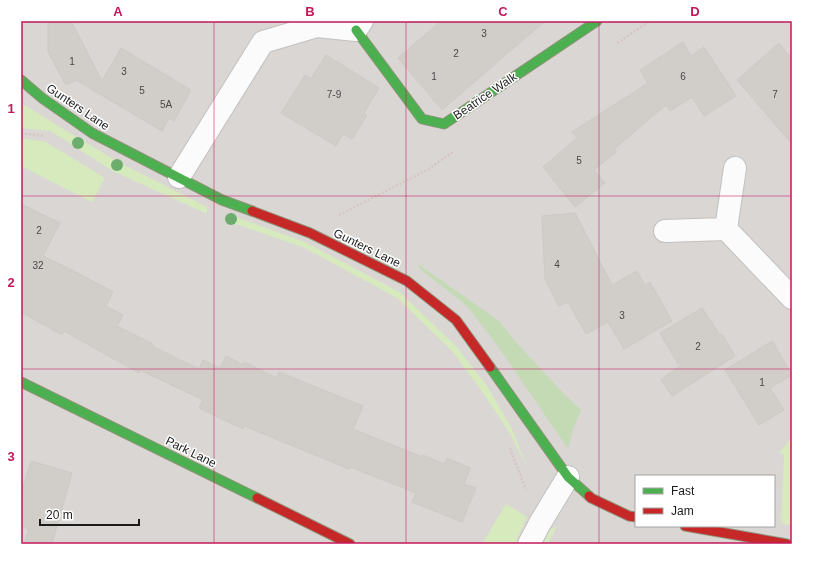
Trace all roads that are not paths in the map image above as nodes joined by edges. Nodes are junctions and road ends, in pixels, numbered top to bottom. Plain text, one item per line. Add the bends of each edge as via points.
1 (597, 21) edge
2 (359, 25) edge
3 (21, 80) edge
4 (735, 168) dead end
5 (179, 177) junction
6 (726, 228) junction
7 (665, 231) dead end
8 (792, 298) edge
9 (21, 382) edge
10 (568, 477) junction
11 (635, 517) edge
12 (691, 527) edge
13 (350, 544) edge
14 (529, 544) edge
15 (787, 544) edge

1 - 2 street, Beatrice Walk via 444,124 422,119
2 - 5 street, Beatrice Walk via 317,26 263,42
3 - 5 street, Gunters Lane via 92,133
4 - 6 street
5 - 10 street, Gunters Lane via 222,200 310,233 407,281 456,320
6 - 7 street
6 - 8 street
9 - 13 street, Park Lane
10 - 11 street, Gunters Lane via 591,498
10 - 14 street
12 - 15 street

